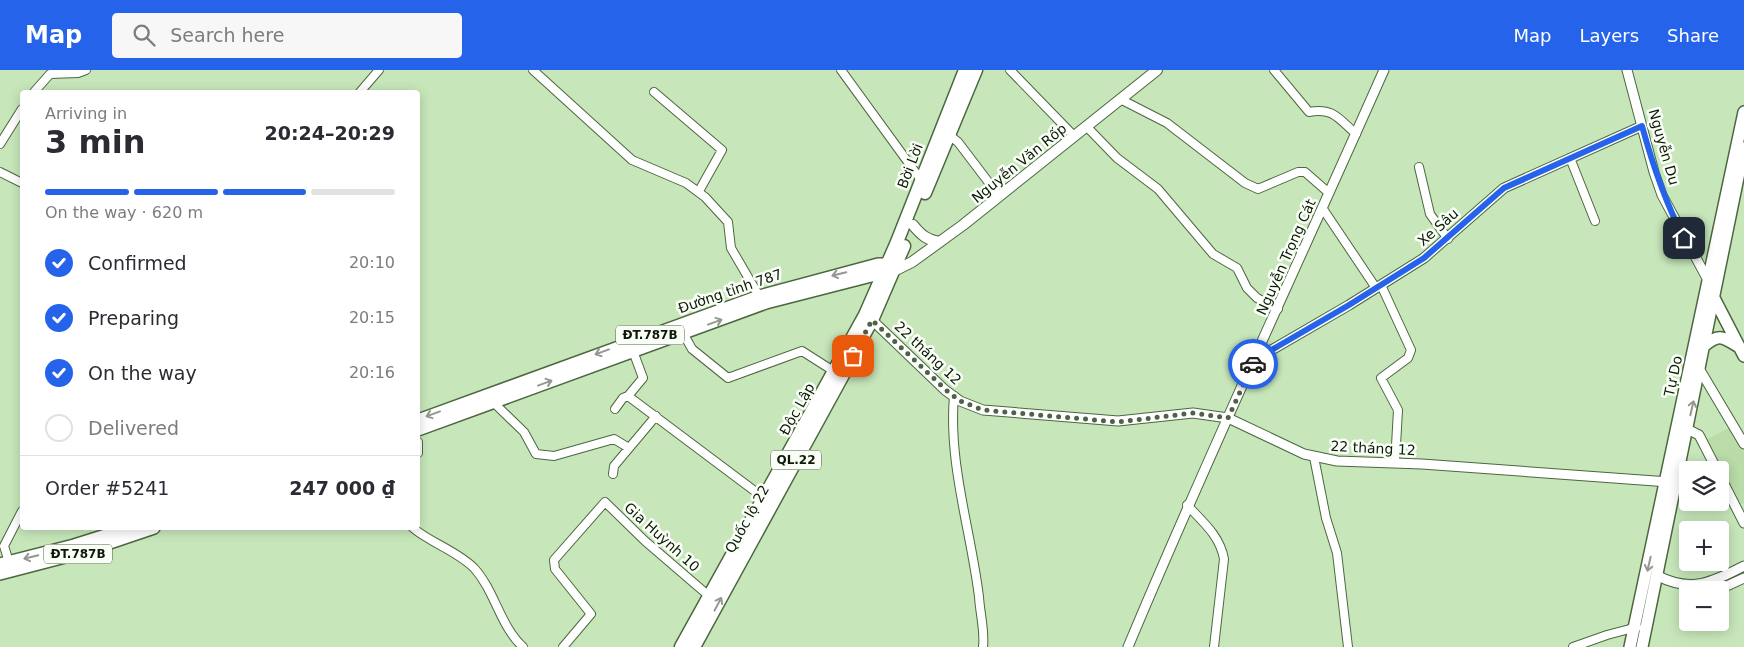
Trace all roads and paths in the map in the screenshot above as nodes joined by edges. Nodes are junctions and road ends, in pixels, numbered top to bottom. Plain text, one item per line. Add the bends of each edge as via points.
1 (86, 70) edge
2 (379, 70) edge
3 (533, 70) edge
4 (841, 70) edge
5 (965, 70) edge
6 (976, 70) edge
7 (1010, 70) edge
8 (1157, 70) edge
9 (1274, 70) edge
10 (1384, 70) edge
11 (1627, 70) edge
12 (36, 90) edge
13 (362, 90) edge
14 (654, 92) dead end
15 (1120, 99) junction
16 (20, 112) edge
17 (1744, 112) edge
18 (1086, 126) junction
19 (1642, 126) junction
20 (1356, 134) junction
21 (949, 136) junction
22 (1074, 136) junction
23 (0, 144) edge
24 (1744, 148) edge
25 (1570, 158) junction
26 (1419, 167) dead end
27 (0, 172) edge
28 (921, 180) junction
29 (20, 182) edge
30 (699, 191) junction
31 (1329, 193) junction
32 (999, 196) junction
33 (1323, 209) junction
34 (1594, 221) dead end
35 (913, 225) junction
36 (1448, 238) junction
37 (940, 242) junction
38 (888, 269) junction
39 (1709, 282) junction
40 (1379, 286) junction
41 (759, 296) junction
42 (1714, 298) junction
43 (1278, 309) junction
44 (868, 317) junction
45 (683, 333) junction
46 (1704, 346) junction
47 (633, 352) junction
48 (1742, 352) edge
49 (1256, 359) junction
50 (1700, 370) junction
51 (835, 372) junction
52 (628, 396) junction
53 (954, 396) junction
54 (493, 402) junction
55 (616, 409) dead end
56 (656, 416) junction
57 (1228, 418) junction
58 (420, 419) edge
59 (420, 429) edge
60 (1687, 429) junction
61 (1744, 444) edge
62 (629, 448) junction
63 (1314, 458) junction
64 (1712, 461) edge
65 (1395, 463) junction
66 (613, 474) dead end
67 (1671, 482) junction
68 (1729, 494) edge
69 (764, 498) junction
70 (1187, 505) junction
71 (20, 515) edge
72 (1744, 523) edge
73 (122, 530) edge
74 (148, 530) edge
75 (416, 530) edge
76 (5, 563) edge
77 (1744, 566) edge
78 (0, 574) edge
79 (1658, 576) junction
80 (1744, 578) edge
81 (1712, 581) edge
82 (1679, 584) edge
83 (1729, 585) edge
84 (709, 596) junction
85 (1640, 628) junction
86 (523, 647) edge
87 (563, 647) edge
88 (681, 647) edge
89 (694, 647) edge
90 (983, 647) edge
91 (1128, 647) edge
92 (1214, 647) edge
93 (1348, 647) edge
94 (1573, 647) edge
95 (1630, 647) edge
96 (1642, 647) edge

1 - 12 street via 50,74
2 - 13 street
3 - 30 street via 632,160
4 - 28 street
5 - 28 highway, Bời Lời / QL.22
6 - 21 highway, Bời Lời / QL.22
7 - 22 street
8 - 15 main road, Nguyễn Văn Rốp
9 - 20 street via 1309,112 1329,111
10 - 20 street, Nguyễn Trọng Cát
11 - 19 street, Nguyễn Du
14 - 30 street via 722,150
15 - 18 main road, Nguyễn Văn Rốp
15 - 31 street via 1167,123 1245,183 1258,189 1304,172
16 - 23 street
17 - 39 main road, Tự Do
18 - 22 main road, Nguyễn Văn Rốp
18 - 43 street via 1117,158 1158,189 1213,254 1237,268 1247,288 1257,298
19 - 25 street, Xe Sâu
19 - 39 street, Nguyễn Du via 1662,195
20 - 31 street, Nguyễn Trọng Cát
21 - 32 street via 958,142
21 - 35 highway, Bời Lời / QL.22
22 - 32 main road, Nguyễn Văn Rốp
24 - 42 main road, Tự Do
25 - 34 street
25 - 36 street, Xe Sâu via 1498,192
26 - 36 street via 1430,214
27 - 29 street
28 - 38 highway, Bời Lời / QL.22
30 - 41 street via 728,222 731,248
31 - 33 street, Nguyễn Trọng Cát
32 - 37 main road, Nguyễn Văn Rốp
33 - 40 street
33 - 43 street, Nguyễn Trọng Cát
35 - 37 main road via 921,235
35 - 38 highway, Bời Lời / QL.22
36 - 40 street, Xe Sâu via 1424,258
37 - 38 main road, Nguyễn Văn Rốp via 900,270
38 -> 41 main road, Đường tỉnh 787 / ĐT.787B via 878,264
38 - 44 highway, Quốc lộ 22 / QL.22
45 -> 38 main road, Đường tỉnh 787 / ĐT.787B via 775,301
39 - 42 main road
39 - 67 main road, Tự Do
40 - 49 street, Xe Sâu
40 - 65 street via 1411,350 1408,358 1381,378 1398,410
41 -> 58 main road, Đường tỉnh 787 / ĐT.787B
42 - 46 main road, Tự Do
42 - 48 main road
43 - 49 street, Nguyễn Trọng Cát
44 - 51 highway, Độc Lập / QL.22
44 - 53 street, 22 tháng 12
89 -> 44 highway, Quốc lộ 22 / QL.22
45 - 47 main road, Đường tỉnh 787 / ĐT.787B
45 - 51 street via 692,348 728,378 802,351
46 - 48 main road via 1713,337 1719,337
46 - 50 main road, Tự Do
47 - 52 street via 643,378
54 -> 47 main road, Đường tỉnh 787 / ĐT.787B
49 - 57 street, Nguyễn Trọng Cát
60 -> 50 main road, Tự Do
50 - 61 street
51 - 69 highway, Độc Lập / QL.22
52 - 55 street
52 - 56 street
53 - 57 street, 22 tháng 12 via 970,406 998,413 1118,422 1193,413
53 - 90 street via 952,418 956,453 975,566
54 - 59 main road, Đường tỉnh 787 / ĐT.787B
54 - 62 street via 524,432 536,454 554,456 614,439
56 - 62 street
56 - 69 street
57 - 63 street, 22 tháng 12
57 - 70 street, Nguyễn Trọng Cát
60 - 64 street via 1701,439
60 - 67 main road, Tự Do
62 - 66 street via 614,466
63 - 65 street, 22 tháng 12
63 - 93 street via 1337,553
65 - 67 street, 22 tháng 12
67 - 79 main road, Tự Do
67 -> 85 main road, Tự Do
68 - 72 street
69 - 84 highway, Độc Lập / QL.22
70 - 91 street, Nguyễn Trọng Cát
70 - 92 street via 1218,538 1222,547 1224,560
71 - 76 street via 4,546
73 -> 76 main road, ĐT.787B
74 - 78 main road, ĐT.787B via 77,554
75 - 86 street via 473,567
77 - 81 street
79 - 82 street
79 - 85 main road, Tự Do
80 - 83 street
84 - 87 street, Gia Huỳnh 10 via 605,502 554,560 555,569 591,614
84 - 88 highway, Độc Lập / QL.22
85 - 94 street
85 - 95 main road, Tự Do
85 - 96 main road, Tự Do

